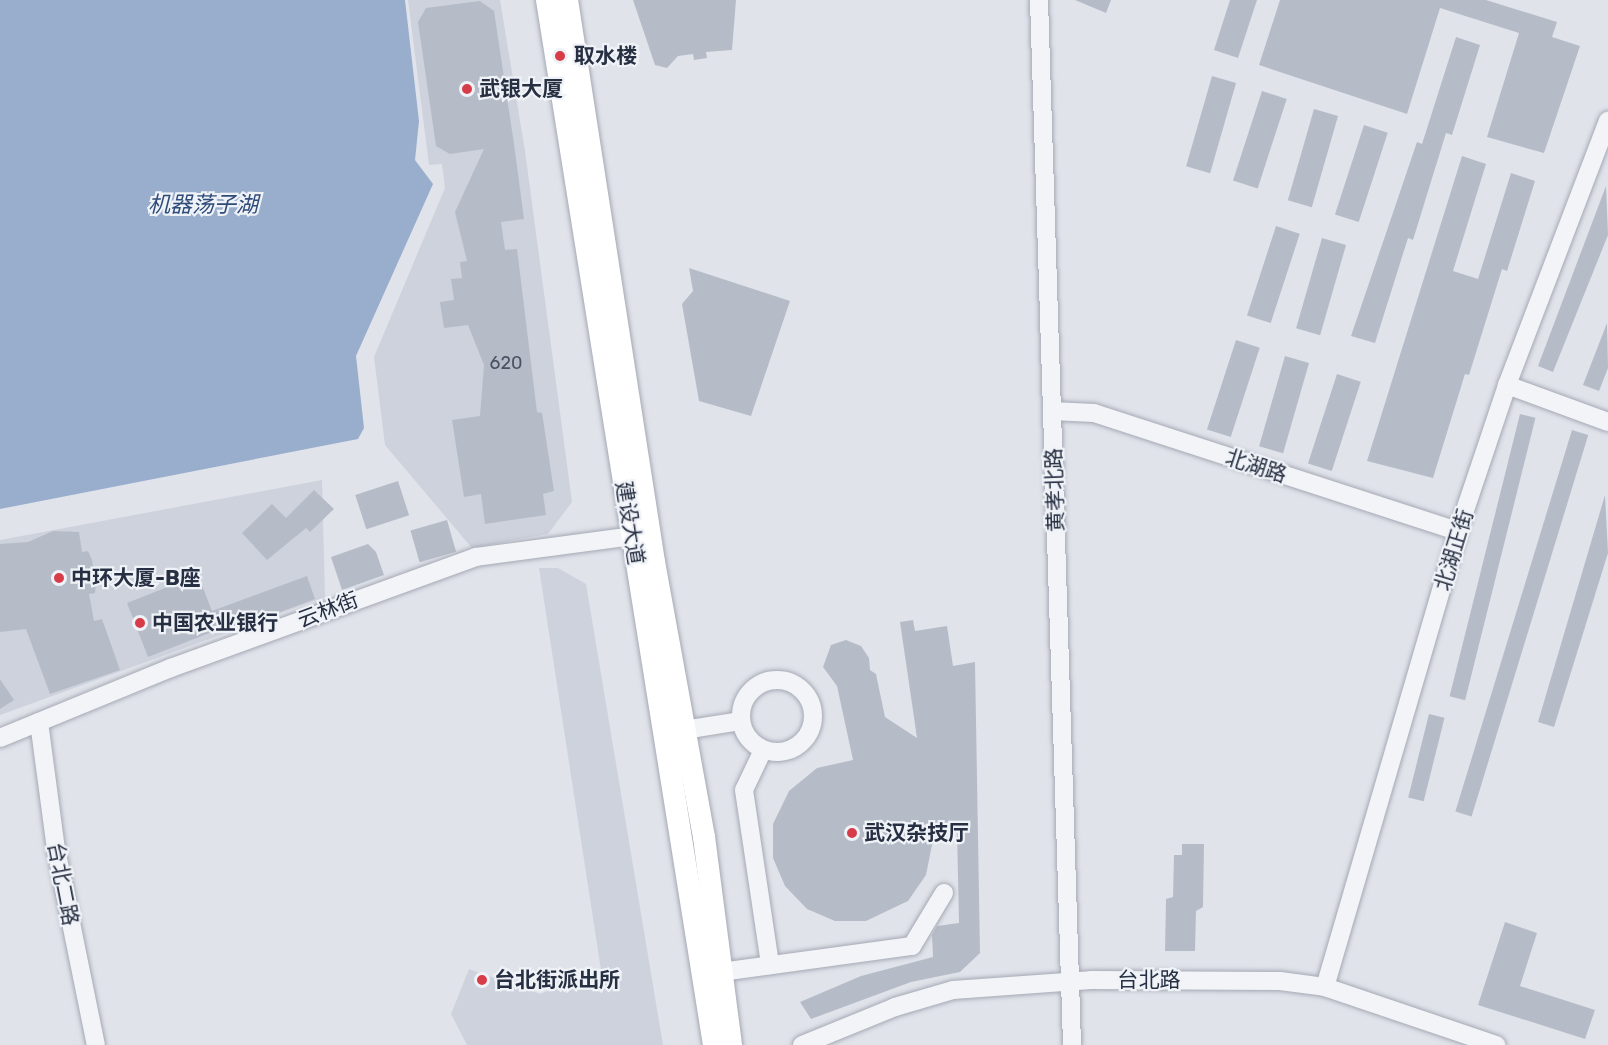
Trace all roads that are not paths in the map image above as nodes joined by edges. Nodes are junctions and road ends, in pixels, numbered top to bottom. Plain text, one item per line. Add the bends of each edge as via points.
1 (547, 0) edge
2 (567, 0) edge
3 (1039, 0) edge
4 (1608, 121) edge
5 (1507, 385) junction
6 (1052, 411) junction
7 (1608, 422) edge
8 (1458, 531) junction
9 (633, 536) junction
10 (741, 721) junction
11 (39, 722) junction
12 (684, 730) junction
13 (0, 738) edge
14 (763, 750) junction
15 (944, 893) dead end
16 (770, 965) junction
17 (721, 972) junction
18 (1072, 980) junction
19 (1325, 987) junction
20 (710, 1002) junction
21 (96, 1045) edge
22 (709, 1045) edge
23 (714, 1045) edge
24 (731, 1045) edge
25 (802, 1045) edge
26 (1072, 1045) edge
27 (1496, 1045) edge

1 - 9 main road, 建设大道
2 - 12 main road, 建设大道 via 654,562
3 - 6 street, 黄孝北路
4 - 5 street, 北湖正街
5 - 7 street
5 - 8 street, 北湖正街
6 - 8 street, 北湖路 via 1094,413
6 - 18 street, 黄孝北路
8 - 19 street, 北湖正街
9 - 11 street, 云林街 via 476,557 171,668
9 - 20 main road, 建设大道
10 - 12 street
10 - 14 street via 753,743
10 - 14 street via 745,697 762,682 785,680 804,692 813,712 807,736 788,750
11 - 13 street, 云林街
11 - 21 street, 台北二路 via 56,849
12 - 17 main road, 建设大道
14 - 16 street via 744,790
15 - 16 street via 912,946
16 - 17 street
17 - 24 main road, 建设大道
18 - 19 street, 台北路 via 1280,981
18 - 25 street, 台北路 via 953,990 896,1007
18 - 26 street, 黄孝北路
19 - 27 street, 台北路
20 - 22 main road
20 - 23 main road, 建设大道

